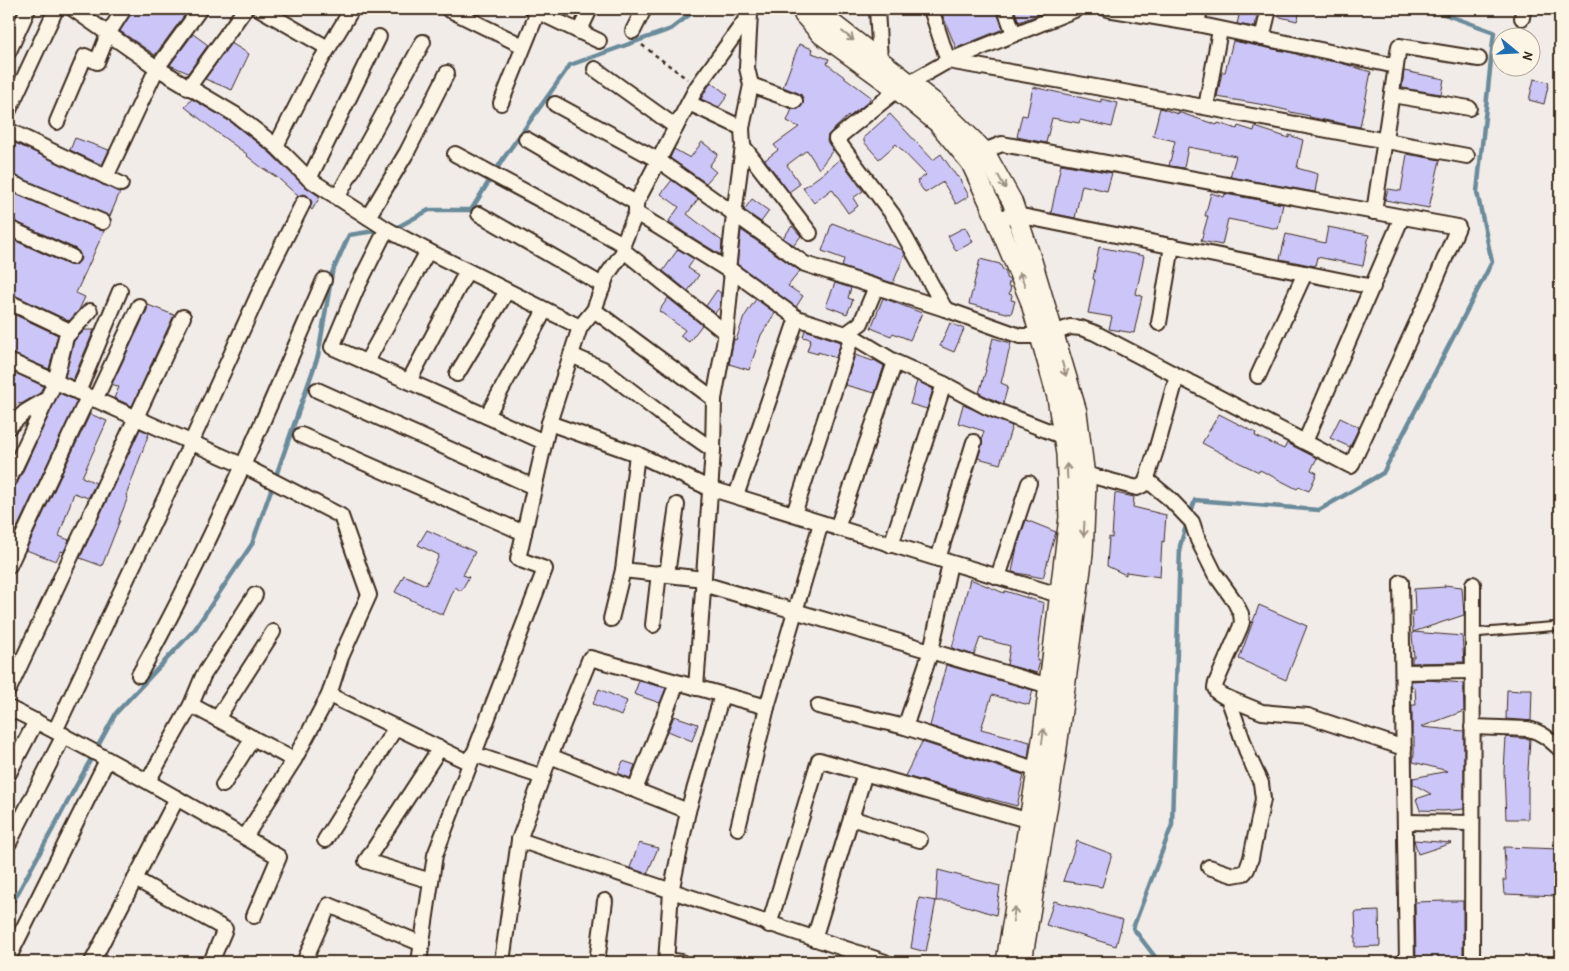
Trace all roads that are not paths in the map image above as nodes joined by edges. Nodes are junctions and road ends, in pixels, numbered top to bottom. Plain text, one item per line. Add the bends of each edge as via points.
1 (28, 9) edge
2 (56, 9) edge
3 (73, 9) edge
4 (124, 9) edge
5 (200, 9) edge
6 (245, 9) edge
7 (260, 9) edge
8 (352, 9) edge
9 (448, 9) edge
10 (590, 9) edge
11 (644, 9) edge
12 (877, 9) edge
13 (931, 9) edge
14 (1005, 9) edge
15 (1078, 9) edge
16 (1112, 9) edge
17 (1200, 9) edge
18 (1268, 9) edge
19 (536, 10) edge
20 (751, 12) edge
21 (799, 12) edge
22 (1197, 24) junction
23 (1220, 30) junction
24 (633, 31) dead end
25 (579, 32) junction
26 (108, 34) junction
27 (1014, 34) junction
28 (379, 37) dead end
29 (1262, 38) junction
30 (599, 41) dead end
31 (424, 42) dead end
32 (524, 46) junction
33 (328, 48) junction
34 (9, 51) edge
35 (1479, 59) dead end
36 (880, 60) junction
37 (948, 61) junction
38 (1396, 66) junction
39 (157, 68) junction
40 (595, 69) dead end
41 (447, 72) dead end
42 (751, 86) junction
43 (903, 87) junction
44 (188, 88) junction
45 (1392, 95) junction
46 (795, 101) dead end
47 (501, 102) dead end
48 (689, 103) junction
49 (555, 104) dead end
50 (1206, 107) junction
51 (1469, 108) dead end
52 (9, 110) edge
53 (9, 116) edge
54 (58, 122) dead end
55 (676, 127) junction
56 (742, 128) junction
57 (9, 132) edge
58 (526, 139) dead end
59 (1385, 140) junction
60 (276, 146) junction
61 (743, 146) junction
62 (984, 151) junction
63 (455, 154) dead end
64 (1467, 156) dead end
65 (658, 160) junction
66 (106, 177) junction
67 (309, 179) junction
68 (9, 182) edge
69 (121, 184) dead end
70 (338, 198) junction
71 (303, 204) dead end
72 (636, 208) junction
73 (1374, 212) junction
74 (479, 214) dead end
75 (734, 215) junction
76 (1017, 215) junction
77 (1402, 217) junction
78 (996, 218) junction
79 (103, 222) dead end
80 (381, 225) junction
81 (9, 228) edge
82 (810, 233) dead end
83 (1172, 246) junction
84 (623, 247) junction
85 (428, 251) junction
86 (72, 257) dead end
87 (467, 271) junction
88 (730, 271) junction
89 (1304, 273) junction
90 (324, 280) dead end
91 (604, 286) junction
92 (1373, 287) junction
93 (876, 288) junction
94 (507, 291) junction
95 (120, 292) dead end
96 (9, 302) edge
97 (139, 306) dead end
98 (90, 310) dead end
99 (545, 310) junction
100 (594, 310) junction
101 (945, 310) junction
102 (183, 317) dead end
103 (797, 318) junction
104 (1159, 323) dead end
105 (580, 327) junction
106 (70, 331) junction
107 (726, 333) junction
108 (1047, 335) junction
109 (852, 336) junction
110 (571, 355) junction
111 (9, 361) edge
112 (366, 362) junction
113 (895, 362) junction
114 (457, 374) dead end
115 (1178, 376) junction
116 (1258, 376) dead end
117 (408, 381) junction
118 (55, 382) junction
119 (944, 384) junction
120 (317, 390) dead end
121 (87, 396) junction
122 (47, 398) junction
123 (714, 399) junction
124 (487, 416) junction
125 (136, 419) junction
126 (548, 423) junction
127 (9, 427) edge
128 (301, 435) dead end
129 (1064, 437) junction
130 (191, 442) junction
131 (544, 442) junction
132 (974, 442) dead end
133 (1305, 442) junction
134 (713, 450) junction
135 (637, 454) junction
136 (244, 466) junction
137 (1085, 474) junction
138 (9, 480) edge
139 (1148, 480) junction
140 (1029, 482) dead end
141 (534, 487) junction
142 (710, 488) junction
143 (736, 496) junction
144 (677, 505) dead end
145 (794, 514) junction
146 (821, 523) junction
147 (838, 528) junction
148 (524, 533) junction
149 (892, 545) junction
150 (944, 561) junction
151 (9, 566) edge
152 (622, 570) junction
153 (663, 574) junction
154 (998, 577) junction
155 (704, 582) junction
156 (1401, 582) dead end
157 (1473, 584) dead end
158 (255, 595) dead end
159 (1068, 598) junction
160 (795, 611) junction
161 (611, 619) dead end
162 (653, 625) dead end
163 (1560, 626) edge
164 (273, 632) dead end
165 (1472, 633) junction
166 (931, 651) junction
167 (1403, 672) junction
168 (1472, 672) junction
169 (139, 675) dead end
170 (676, 683) junction
171 (1049, 686) junction
172 (696, 688) junction
173 (9, 689) edge
174 (329, 695) junction
175 (722, 695) junction
176 (1228, 698) junction
177 (192, 705) junction
178 (818, 706) dead end
179 (767, 707) junction
180 (9, 708) edge
181 (217, 719) junction
182 (36, 721) junction
183 (396, 727) junction
184 (905, 727) junction
185 (1472, 727) junction
186 (60, 733) junction
187 (253, 738) junction
188 (440, 748) junction
189 (1404, 748) junction
190 (1560, 749) edge
191 (101, 756) junction
192 (550, 756) junction
193 (471, 758) junction
194 (294, 760) junction
195 (1038, 770) junction
196 (9, 773) edge
197 (865, 773) junction
198 (542, 777) junction
199 (148, 781) junction
200 (223, 785) dead end
201 (635, 790) junction
202 (177, 798) junction
203 (688, 811) junction
204 (851, 818) junction
205 (1405, 822) junction
206 (1037, 823) junction
207 (1472, 823) junction
208 (738, 828) dead end
209 (245, 838) junction
210 (325, 840) dead end
211 (519, 840) junction
212 (920, 840) dead end
213 (9, 843) edge
214 (1209, 867) dead end
215 (135, 880) junction
216 (431, 881) junction
217 (671, 892) junction
218 (605, 901) dead end
219 (254, 916) dead end
220 (770, 925) junction
221 (814, 940) junction
222 (422, 944) junction
223 (9, 957) edge
224 (666, 961) edge
225 (92, 962) edge
226 (211, 962) edge
227 (304, 962) edge
228 (419, 962) edge
229 (502, 962) edge
230 (597, 962) edge
231 (681, 962) edge
232 (885, 962) edge
233 (1006, 962) edge
234 (1022, 962) edge
235 (1407, 962) edge
236 (1472, 962) edge

1 - 34 street
2 - 52 street
3 - 26 street
4 - 26 street
5 - 39 street
6 - 44 street
7 - 33 street
8 - 33 street
9 - 32 street
10 - 25 street
11 - 24 street
12 - 36 street
13 - 37 street
14 - 27 street
15 - 27 street
16 - 22 street
17 - 22 street
18 - 29 street
19 - 25 street
19 - 32 street
20 - 42 street via 747,68
20 - 48 street
21 -> 36 street via 833,24
21 - 43 street via 821,34
22 - 23 street
23 - 29 street
23 - 50 street
25 - 30 street
26 - 39 street
26 - 54 street via 97,62 85,56
27 - 37 street
28 - 67 street
29 - 38 street
31 - 70 street
32 - 47 street
33 - 60 street
35 - 38 street via 1399,46
36 - 43 street
37 - 43 street
37 - 50 street
38 - 45 street
39 - 44 street
39 - 66 street
40 - 55 street
41 - 80 street via 407,152
42 - 46 street
42 - 56 street
43 - 62 street via 936,104
43 - 78 street via 971,163
43 - 101 street via 836,139 893,215
44 - 60 street via 236,115
45 - 51 street
45 - 59 street
48 - 55 street
48 - 56 street
49 - 65 street
50 - 59 street
53 - 57 street via 14,118
55 - 65 street
56 - 61 street
57 - 66 street
58 - 72 street
59 - 64 street
59 - 73 street
60 - 67 street
61 - 75 street
61 - 82 street
62 - 73 street via 1002,144
62 -> 76 street
63 - 84 street
65 - 72 street
65 - 75 street
66 - 69 street
67 - 70 street
68 - 79 street
70 - 80 street
71 - 130 street
72 - 84 street
72 - 88 street
73 - 77 street
74 - 91 street
75 - 88 street
75 - 93 street via 805,264
76 - 78 street
76 - 83 street
76 - 108 street via 1032,261
77 - 92 street
77 - 133 street via 1458,227 1351,466
108 -> 78 street
80 - 85 street
80 - 112 street via 383,236 332,347
81 - 86 street
83 - 89 street
83 - 104 street
84 - 91 street
84 - 107 street
85 - 87 street
85 - 112 street
87 - 94 street
87 - 117 street
88 - 103 street
88 - 107 street
89 - 92 street
89 - 116 street
90 - 136 street
91 - 100 street
92 - 133 street
93 - 101 street
93 - 109 street via 861,323 846,334
94 - 99 street
94 - 114 street
95 - 121 street
96 - 106 street
97 - 121 street
98 - 106 street
99 - 105 street
99 - 124 street
100 - 105 street
100 - 123 street
101 - 108 street via 1020,336
102 - 125 street
103 - 109 street
103 - 143 street
105 - 110 street
106 - 118 street
107 - 123 street
108 - 115 street via 1070,327 1081,328
108 - 129 street
108 -> 137 street via 1077,412
109 - 113 street
109 - 145 street
110 - 126 street
110 - 134 street via 603,369
111 - 118 street
112 - 117 street
113 - 119 street
113 - 147 street
115 - 133 street
115 - 139 street
117 - 124 street
118 - 121 street
118 - 122 street
119 - 129 street via 987,406
119 - 149 street
120 - 141 street
121 - 125 street
121 - 151 street
122 - 127 street
122 - 138 street
123 - 134 street
124 - 131 street
125 - 130 street
125 - 173 street
126 - 131 street
126 - 135 street
128 - 148 street
159 -> 129 street via 1069,517
130 - 136 street
130 - 186 street
131 - 141 street
132 - 150 street
134 - 142 street
135 - 142 street
135 - 152 street
136 - 169 street via 171,618
136 - 174 street via 341,516 369,595 341,657
137 - 139 street via 1137,488
137 -> 159 street via 1083,554
139 - 176 street via 1190,519 1215,574 1241,614 1240,628 1215,688
140 - 154 street
141 - 148 street
142 - 143 street
142 - 155 street
143 - 145 street
144 - 153 street
145 - 146 street
146 - 147 street
146 - 160 street
147 - 149 street
148 - 193 street via 518,559 545,569
149 - 150 street
150 - 154 street
150 - 166 street
152 - 153 street
152 - 161 street
153 - 155 street
153 - 162 street
154 - 159 street
155 - 160 street
155 - 172 street
156 - 167 street
157 - 165 street
158 - 177 street via 203,676
159 - 171 street
159 - 206 street via 1056,755
160 - 166 street
160 - 179 street
163 - 165 lane
164 - 181 street
165 - 168 street
166 - 171 street
166 - 184 street
167 - 168 street
167 - 189 street
168 - 185 street
170 - 172 street
170 - 192 street via 590,658
170 - 201 street
195 -> 171 street
172 - 175 street
174 - 183 street
174 - 194 street
175 - 179 street
175 - 203 street
176 - 189 street via 1262,712 1308,716
176 - 214 street via 1261,783 1263,799 1251,858 1244,873 1233,875
177 - 181 street
177 - 199 street
178 - 184 street
179 - 208 street
180 - 182 street
181 - 187 street
182 - 186 street
182 - 196 street
183 - 188 street
183 - 210 street
184 - 195 street
185 - 190 street via 1537,730
185 - 207 street
186 - 191 street
186 - 213 street
187 - 194 street
187 - 200 street
188 - 193 street
188 - 216 street via 366,861
189 - 205 street
191 - 199 street
191 - 223 street
192 - 198 street
192 - 201 street
193 - 198 street
193 - 216 street via 435,855
194 - 209 street
195 - 206 street
197 - 204 street
197 - 206 street
197 - 220 street via 819,760
198 - 211 street
199 - 202 street
201 - 203 street
202 - 209 street
202 - 215 street
203 - 217 street
204 - 212 street
204 - 221 street
205 - 207 street
205 - 235 street
233 -> 206 street
206 - 234 street
207 - 236 street
209 - 219 street via 279,857
211 - 217 street
211 - 229 street
215 - 225 street
215 - 226 street via 225,929
216 - 222 street
217 - 220 street
217 - 224 street
218 - 230 street
220 - 221 street
221 - 232 street
222 - 227 street via 329,905
222 - 228 street
224 - 231 street

